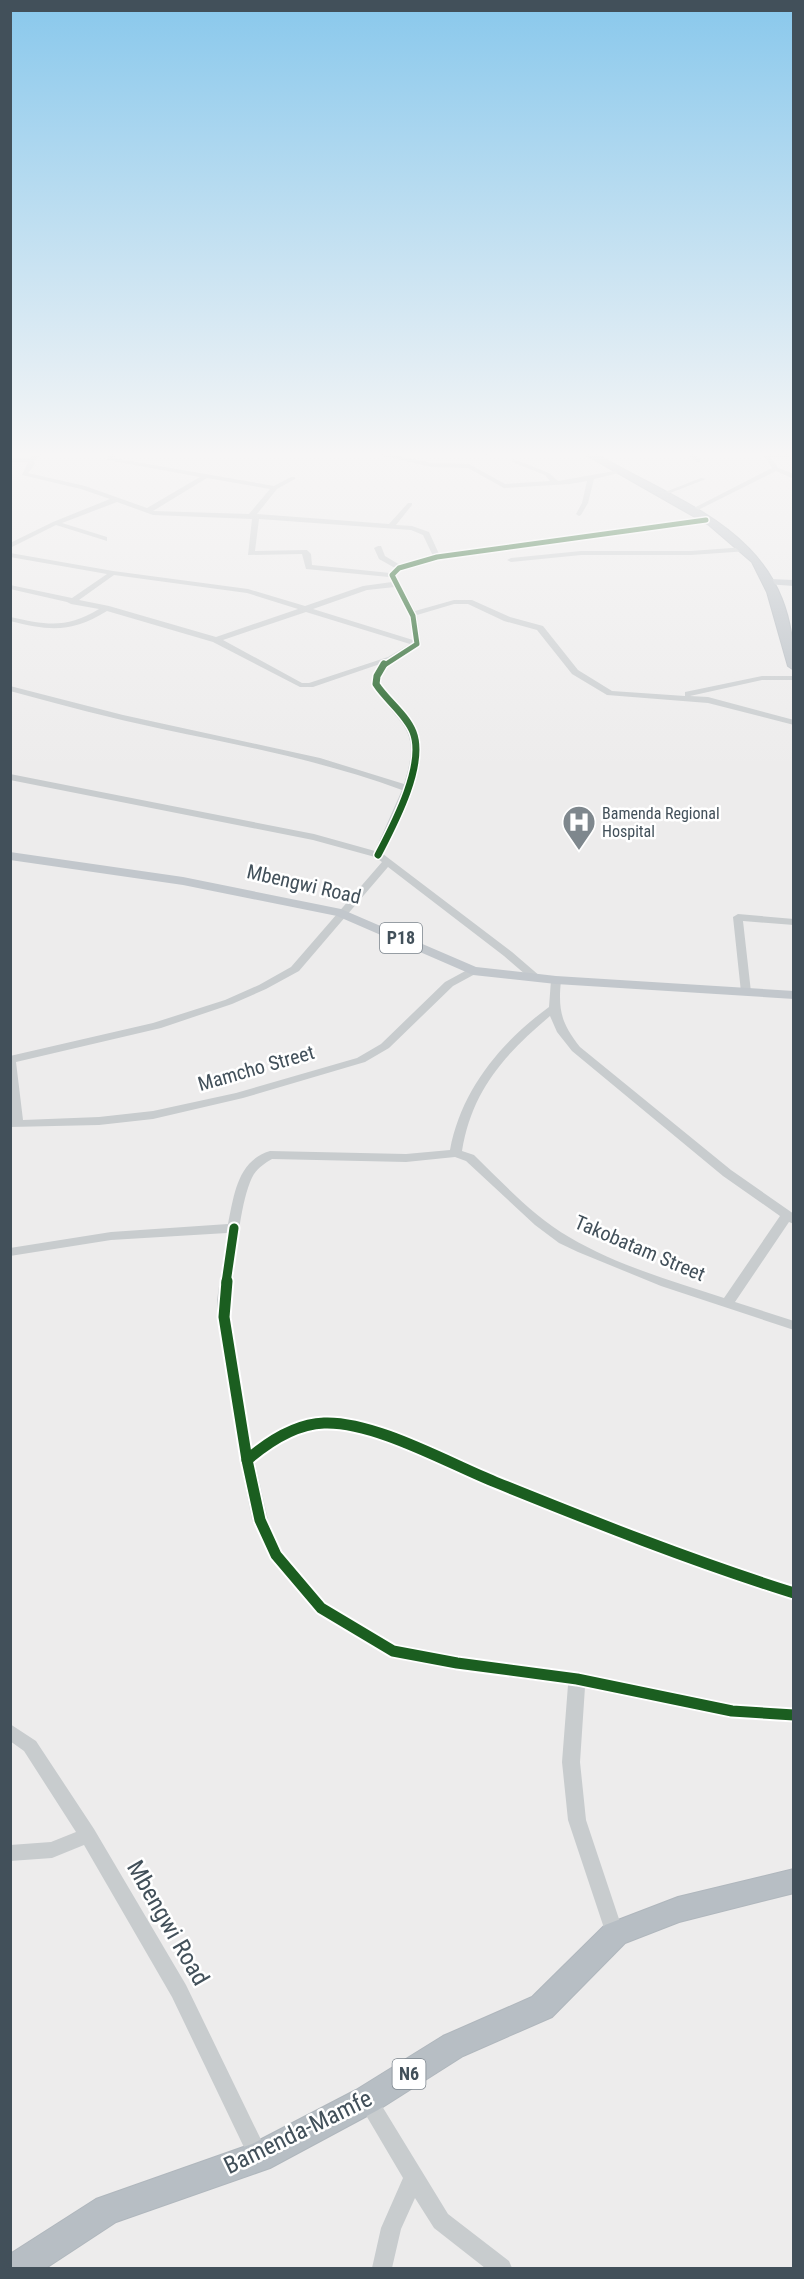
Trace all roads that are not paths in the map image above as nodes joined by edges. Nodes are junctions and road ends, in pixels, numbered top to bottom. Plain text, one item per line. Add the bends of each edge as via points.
1 (23, 557) edge
2 (308, 557) edge
3 (383, 557) edge
4 (436, 557) edge
5 (538, 557) edge
6 (751, 557) edge
7 (512, 560) dead end
8 (399, 568) junction
9 (113, 573) junction
10 (392, 575) junction
11 (769, 582) junction
12 (794, 583) edge
13 (397, 584) junction
14 (10, 587) edge
15 (71, 602) junction
16 (106, 609) junction
17 (309, 609) junction
18 (413, 614) junction
19 (10, 619) edge
20 (788, 636) edge
21 (216, 640) junction
22 (417, 644) junction
23 (387, 660) junction
24 (794, 666) edge
25 (794, 678) edge
26 (10, 688) edge
27 (675, 696) junction
28 (794, 723) edge
29 (10, 777) edge
30 (408, 789) junction
31 (10, 856) edge
32 (383, 858) junction
33 (341, 913) junction
34 (794, 922) edge
35 (473, 971) junction
36 (537, 979) junction
37 (556, 980) junction
38 (746, 992) junction
39 (794, 995) edge
40 (552, 1009) junction
41 (11, 1060) edge
42 (14, 1124) edge
43 (456, 1153) junction
44 (790, 1218) edge
45 (234, 1228) junction
46 (10, 1252) edge
47 (727, 1304) junction
48 (794, 1326) edge
49 (247, 1460) junction
50 (794, 1593) edge
51 (577, 1679) junction
52 (794, 1715) edge
53 (10, 1731) edge
54 (88, 1835) junction
55 (10, 1853) edge
56 (794, 1881) edge
57 (615, 1934) junction
58 (367, 2100) junction
59 (259, 2157) junction
60 (413, 2179) junction
61 (18, 2268) edge
62 (382, 2268) edge
63 (502, 2268) edge

1 - 9 street
2 - 10 street via 309,567
3 - 8 street
4 - 8 street
5 - 7 street
6 - 11 highway
8 - 10 street
9 - 15 street
9 - 17 street via 237,589
10 - 13 street
11 - 12 main road
11 - 20 highway
13 - 17 street via 366,588
13 - 18 street
14 - 15 street
15 - 16 street
16 - 19 street via 73,627
16 - 21 street
17 - 21 street
17 - 22 street
18 - 22 street
18 - 27 street via 468,602 540,628 575,672 599,688 616,694
20 - 24 highway
21 - 23 street via 300,685 310,686
22 - 23 street
23 - 30 street, Mamcho Street via 376,684 414,733 416,749
25 - 27 street via 762,678
26 - 30 street via 105,714 282,750
27 - 28 street via 718,702
29 - 32 street via 303,835
30 - 32 street, Mamcho Street
31 - 33 main road, Mbengwi Road / P18 via 183,881
32 - 33 street, Mamcho Street
32 - 36 street
33 - 35 main road, Mbengwi Road / P18
33 - 41 street, Mamcho Street via 295,969 275,981 159,1024
34 - 38 street via 738,917
35 - 36 main road, Mbengwi Road / P18
35 - 42 street, Mamcho Street via 448,984 385,1046 361,1060 239,1096 164,1112 99,1121
36 - 37 main road, Mbengwi Road / P18
37 - 38 main road, Mbengwi Road / P18
37 - 40 street
38 - 39 main road, Mbengwi Road / P18
40 - 43 street via 505,1054 474,1096 464,1116
40 - 44 street via 564,1035 576,1049 727,1173
41 - 42 street, Mamcho Street
43 - 45 street via 406,1158 270,1155 249,1169
43 - 47 street, Takobatam Street via 470,1158 564,1239 627,1268
44 - 47 street
45 - 46 street via 111,1236
45 - 49 street via 224,1317
47 - 48 street, Takobatam Street
49 - 50 street via 266,1444 295,1429 336,1424 393,1440 591,1520
49 - 51 street via 260,1520 276,1555 321,1608 393,1651
51 - 52 street via 732,1711
51 - 57 street via 571,1762 577,1820
53 - 54 street, Mbengwi Road via 30,1746
54 - 55 street via 52,1851
54 - 59 street, Mbengwi Road via 179,1991
56 - 57 highway, Bamenda-Mamfe / N6 via 734,1893
57 - 58 highway, Bamenda-Mamfe / N6 via 542,2007 453,2046
58 - 59 highway, Bamenda-Mamfe / N6
58 - 60 street
59 - 61 highway, Bamenda-Mamfe / N6 via 107,2210
60 - 62 street via 391,2228
60 - 63 street via 441,2221

